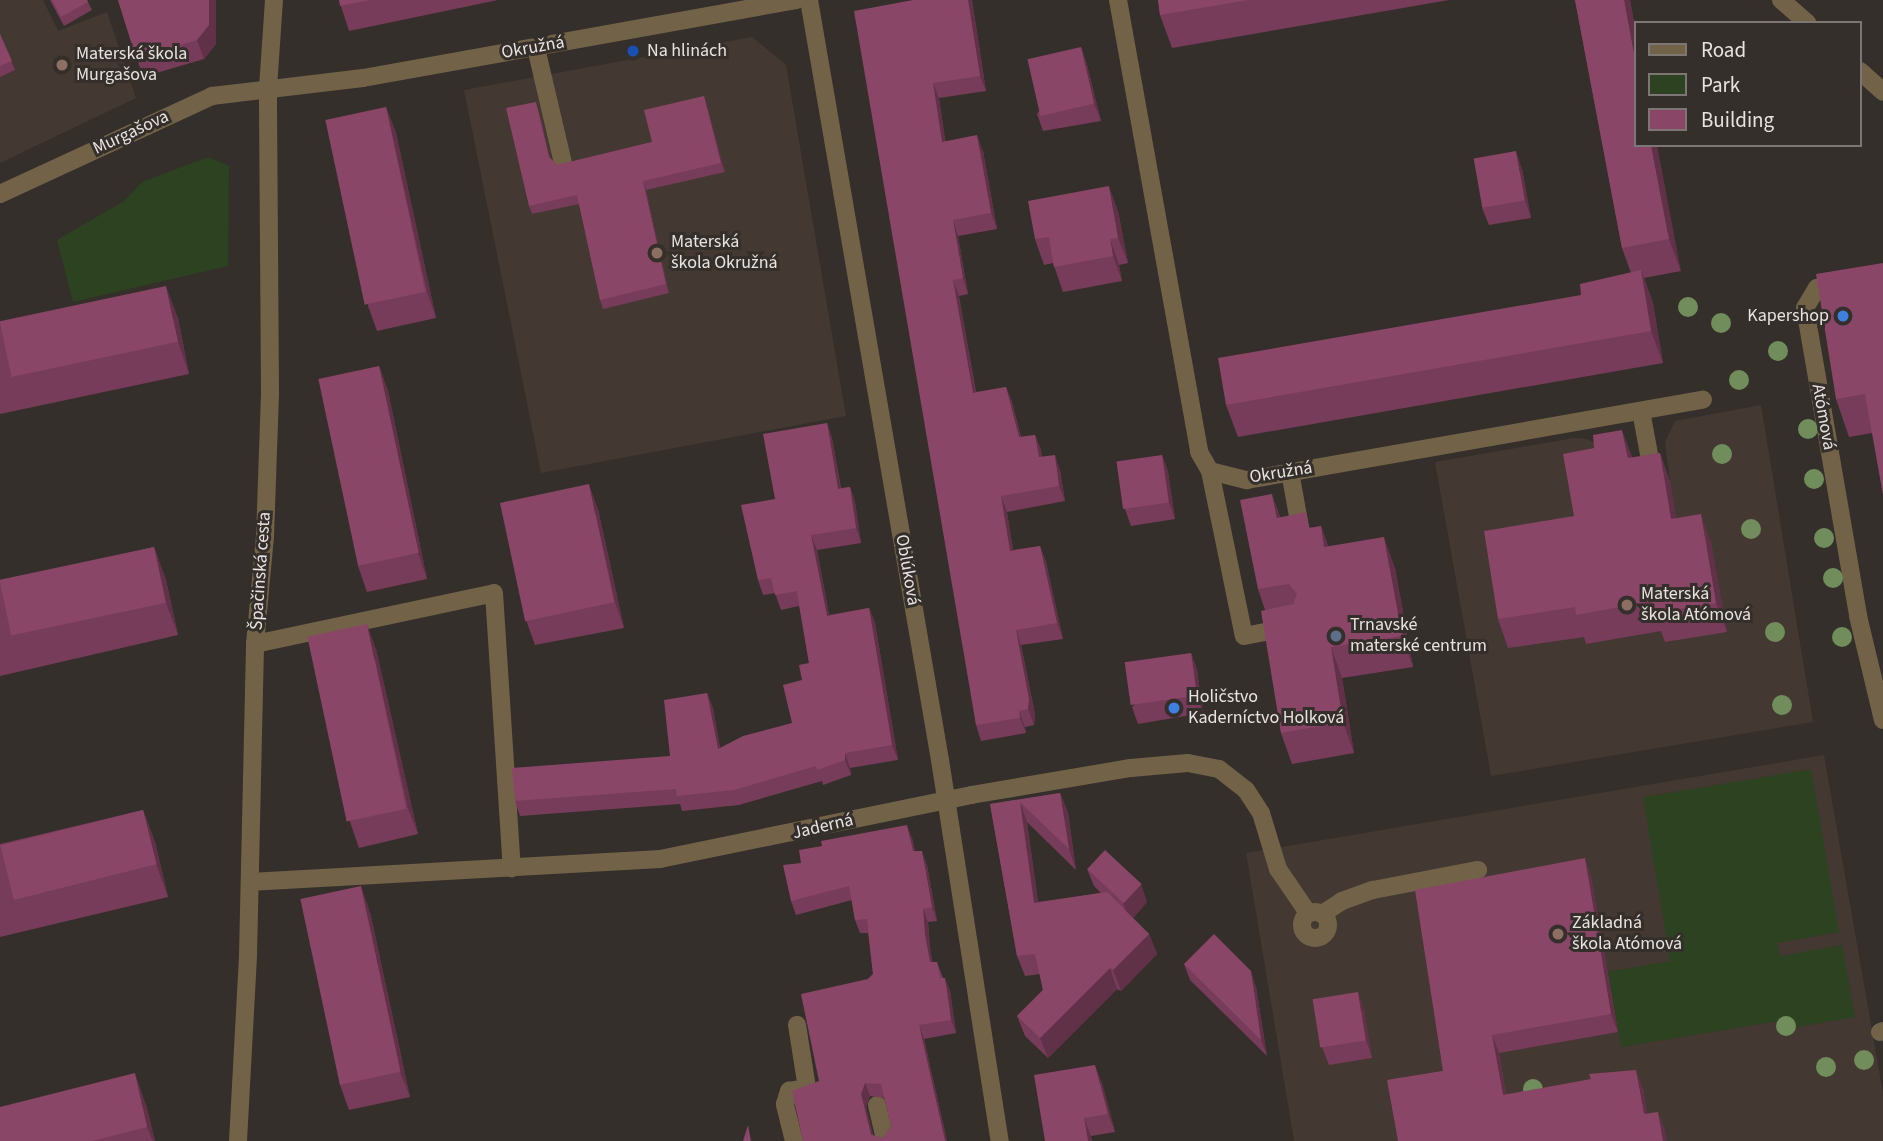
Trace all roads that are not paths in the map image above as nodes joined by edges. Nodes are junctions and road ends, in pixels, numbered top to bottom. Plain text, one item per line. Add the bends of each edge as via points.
1 (274, 0) edge
2 (797, 0) edge
3 (809, 0) edge
4 (1118, 0) edge
5 (1782, 0) edge
6 (1805, 21) edge
7 (536, 48) junction
8 (1862, 73) edge
9 (268, 88) junction
10 (1883, 92) edge
11 (563, 163) edge
12 (0, 194) edge
13 (1883, 276) edge
14 (1703, 400) dead end
15 (1641, 411) junction
16 (1651, 465) edge
17 (1210, 471) junction
18 (1290, 472) junction
19 (1300, 527) edge
20 (1297, 625) edge
21 (255, 644) junction
22 (1883, 720) edge
23 (943, 801) junction
24 (512, 868) junction
25 (1478, 870) dead end
26 (250, 883) junction
27 (797, 1025) dead end
28 (877, 1105) dead end
29 (238, 1141) edge
30 (794, 1141) edge
31 (885, 1141) edge
32 (1000, 1141) edge

1 - 9 street, Špačinská cesta
2 - 7 street, Okružná
3 - 23 street, Oblúková
4 - 17 street via 1196,440
5 - 6 street
7 - 9 street, Okružná via 352,80
7 - 11 street
8 - 10 street
9 - 12 street, Murgašova via 197,102
9 - 21 street, Špačinská cesta via 270,391 265,537
13 - 22 street, Atómová via 1817,288 1805,308 1858,616
14 - 15 street, Okružná
15 - 16 street
15 - 18 street, Okružná
17 - 18 street, Okružná via 1234,480
17 - 20 street via 1244,636
18 - 19 street
21 - 24 street via 494,593
21 - 26 street, Špačinská cesta
23 - 24 street, Jaderná via 709,853
23 - 25 street, Jaderná via 1160,764 1219,769 1255,801 1278,869 1315,914 1373,890
23 - 32 street, Oblúková
24 - 26 street, Jaderná
26 - 29 street, Špačinská cesta
27 - 30 street via 807,1088 789,1091 785,1104
28 - 31 street

